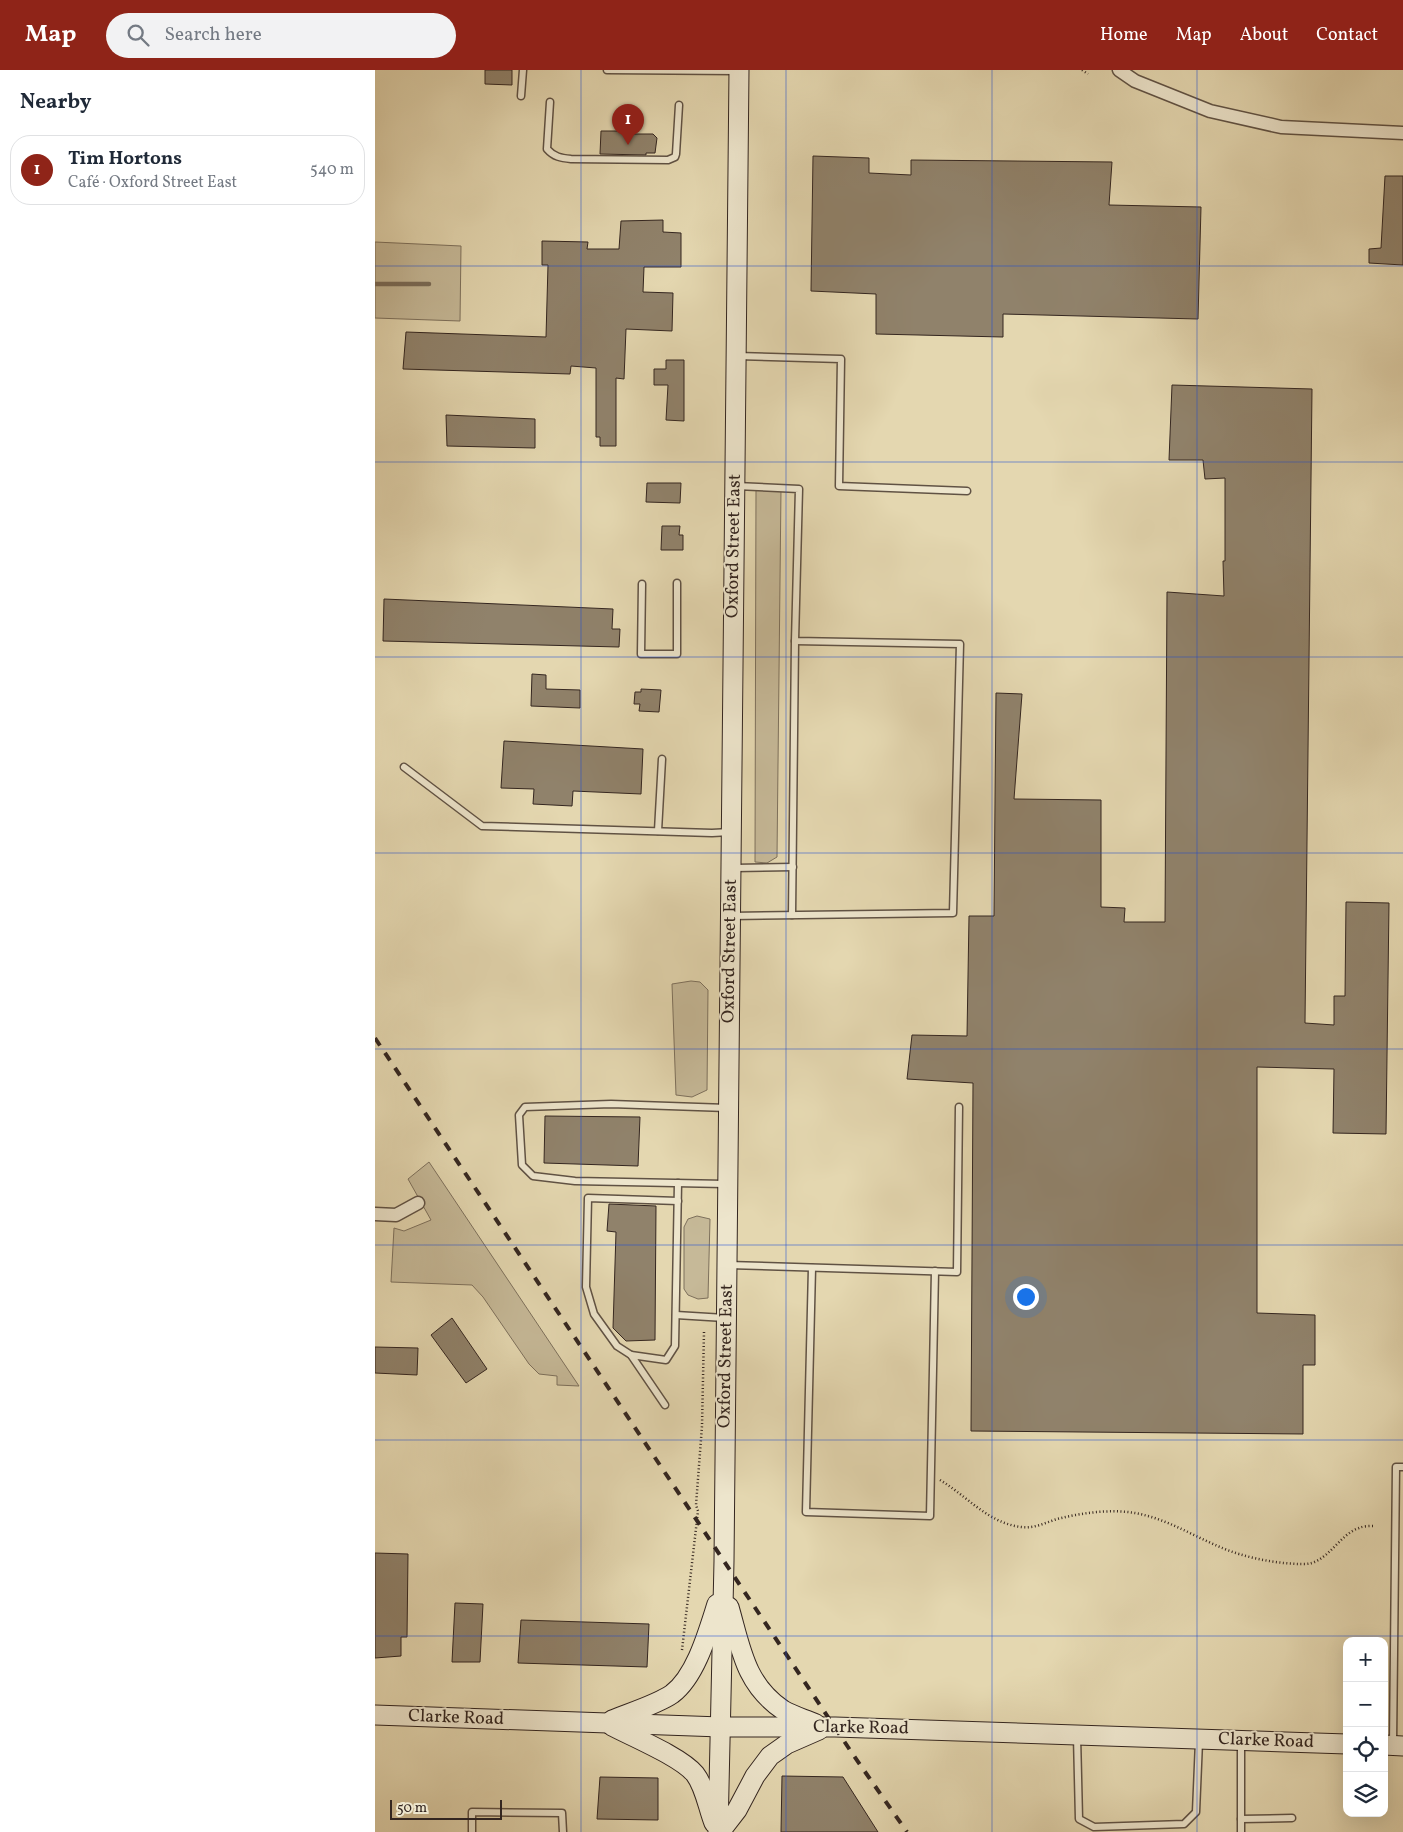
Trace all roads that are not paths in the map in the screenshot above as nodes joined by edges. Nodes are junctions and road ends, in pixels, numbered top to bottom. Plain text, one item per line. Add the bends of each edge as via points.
1 (523, 70) edge
2 (607, 70) edge
3 (696, 70) edge
4 (739, 70) edge
5 (1119, 70) edge
6 (521, 96) dead end
7 (550, 102) dead end
8 (679, 105) dead end
9 (1403, 133) edge
10 (736, 356) junction
11 (735, 486) junction
12 (967, 491) dead end
13 (677, 583) dead end
14 (642, 584) dead end
15 (795, 640) junction
16 (663, 759) dead end
17 (404, 767) dead end
18 (658, 832) junction
19 (731, 832) junction
20 (793, 867) junction
21 (731, 868) junction
22 (793, 915) junction
23 (730, 916) junction
24 (728, 1108) junction
25 (959, 1108) dead end
26 (678, 1183) junction
27 (727, 1184) junction
28 (678, 1201) junction
29 (418, 1203) dead end
30 (375, 1214) edge
31 (727, 1265) junction
32 (812, 1268) junction
33 (935, 1271) junction
34 (676, 1315) junction
35 (726, 1318) junction
36 (631, 1355) junction
37 (665, 1406) dead end
38 (1403, 1467) edge
39 (723, 1584) junction
40 (375, 1715) edge
41 (606, 1723) junction
42 (721, 1727) junction
43 (824, 1727) junction
44 (1077, 1735) junction
45 (1199, 1739) junction
46 (1241, 1741) junction
47 (1343, 1744) edge
48 (1393, 1746) edge
49 (1292, 1818) dead end
50 (1241, 1819) junction
51 (1094, 1830) edge
52 (472, 1832) edge
53 (563, 1832) edge
54 (719, 1832) edge
55 (1241, 1832) edge

1 - 6 lane
2 - 3 lane
3 - 4 lane
4 - 10 main road, Oxford Street East
5 - 9 street via 1135,81 1210,112 1281,127
7 - 8 lane via 547,149 552,155 571,159 668,160 675,157
10 - 11 main road, Oxford Street East
10 - 12 lane via 841,359 839,486
11 - 15 lane via 799,489
11 - 19 main road, Oxford Street East
13 - 14 lane via 677,654 641,654
15 - 20 lane
15 - 22 lane via 960,644 953,913
16 - 18 lane
17 - 18 lane via 482,826
18 - 19 lane
19 - 21 main road, Oxford Street East
20 - 21 lane
20 - 22 lane
21 - 23 main road, Oxford Street East
22 - 23 lane
23 - 24 main road, Oxford Street East
24 - 26 lane via 611,1104 525,1107 519,1115 522,1165 533,1176 575,1181
24 - 27 main road, Oxford Street East
25 - 33 lane via 957,1272
26 - 27 lane
26 - 28 lane
27 - 31 main road, Oxford Street East
28 - 34 lane
28 - 36 lane via 588,1198 586,1287 594,1314 617,1346
29 - 30 street via 396,1215
31 - 32 lane
31 - 35 main road, Oxford Street East
32 - 33 lane
32 - 33 lane via 806,1512 931,1516
34 - 35 lane
34 - 36 lane via 675,1346 666,1360
35 - 39 main road, Oxford Street East
36 - 37 lane
38 - 48 lane via 1396,1467
39 - 41 main road via 697,1659 681,1686 663,1700
39 - 42 main road, Oxford Street East
39 - 43 main road via 749,1675 784,1711
40 - 41 main road, Clarke Road
41 - 42 main road, Clarke Road
41 - 54 main road via 674,1758 694,1773
42 - 43 main road, Clarke Road
42 - 54 main road, Oxford Street East
43 - 44 main road, Clarke Road
43 - 54 main road via 769,1756 737,1810
44 - 45 main road, Clarke Road
44 - 51 lane via 1079,1819
45 - 46 main road, Clarke Road
45 - 51 lane via 1196,1812 1184,1824
46 - 47 main road, Clarke Road
46 - 50 lane
49 - 50 lane
50 - 55 lane
52 - 53 lane via 472,1812 562,1812

